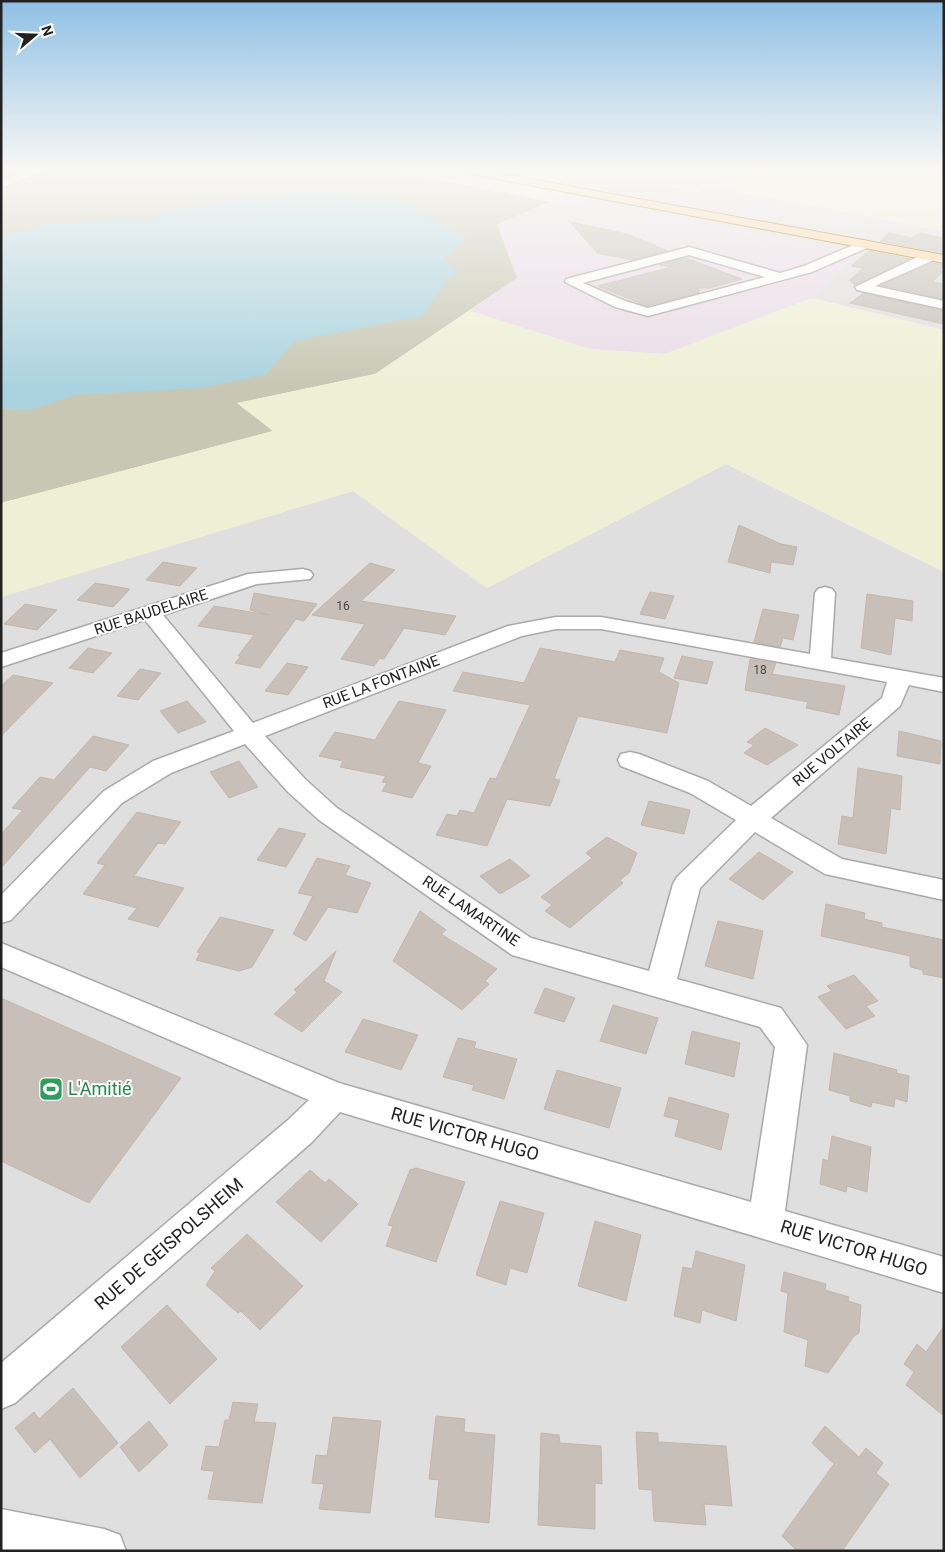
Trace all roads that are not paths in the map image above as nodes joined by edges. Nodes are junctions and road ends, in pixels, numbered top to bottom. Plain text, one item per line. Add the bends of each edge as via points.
1 (861, 243) edge
2 (865, 244) junction
3 (928, 256) junction
4 (944, 259) edge
5 (781, 277) junction
6 (944, 305) edge
7 (303, 575) dead end
8 (825, 593) dead end
9 (150, 613) junction
10 (1, 660) edge
11 (820, 662) junction
12 (900, 678) junction
13 (944, 685) edge
14 (248, 733) junction
15 (630, 760) dead end
16 (754, 818) junction
17 (944, 890) edge
18 (1, 913) edge
19 (1, 954) edge
20 (660, 985) junction
21 (334, 1096) junction
22 (766, 1222) junction
23 (944, 1275) edge
24 (1, 1389) edge
25 (1, 1531) edge
26 (104, 1551) edge

1 - 2 main road
2 - 3 main road
2 - 5 street
3 - 4 main road
3 - 6 street via 862,287
5 - 5 street via 648,312 620,304 571,282 689,252
7 - 9 street, RUE BAUDELAIRE via 255,578
8 - 11 street
9 - 10 street, RUE BAUDELAIRE
9 - 14 street, RUE LAMARTINE
11 - 12 street, RUE LA FONTAINE
11 - 14 street, RUE LA FONTAINE via 601,623 556,622 516,631
12 - 13 street, RUE LA FONTAINE
12 - 16 street, RUE VOLTAIRE via 892,702
14 - 18 street, RUE LA FONTAINE via 162,767 113,797
14 - 20 street, RUE LAMARTINE via 328,814 522,946
15 - 16 street via 700,787
16 - 17 street via 835,867
16 - 20 street, RUE VOLTAIRE via 687,884
19 - 21 street, RUE VICTOR HUGO
20 - 22 street, RUE LAMARTINE via 770,1017 791,1045
21 - 22 street, RUE VICTOR HUGO
21 - 24 street, RUE DE GEISPOLSHEIM via 300,1131
22 - 23 street, RUE VICTOR HUGO
25 - 26 street

